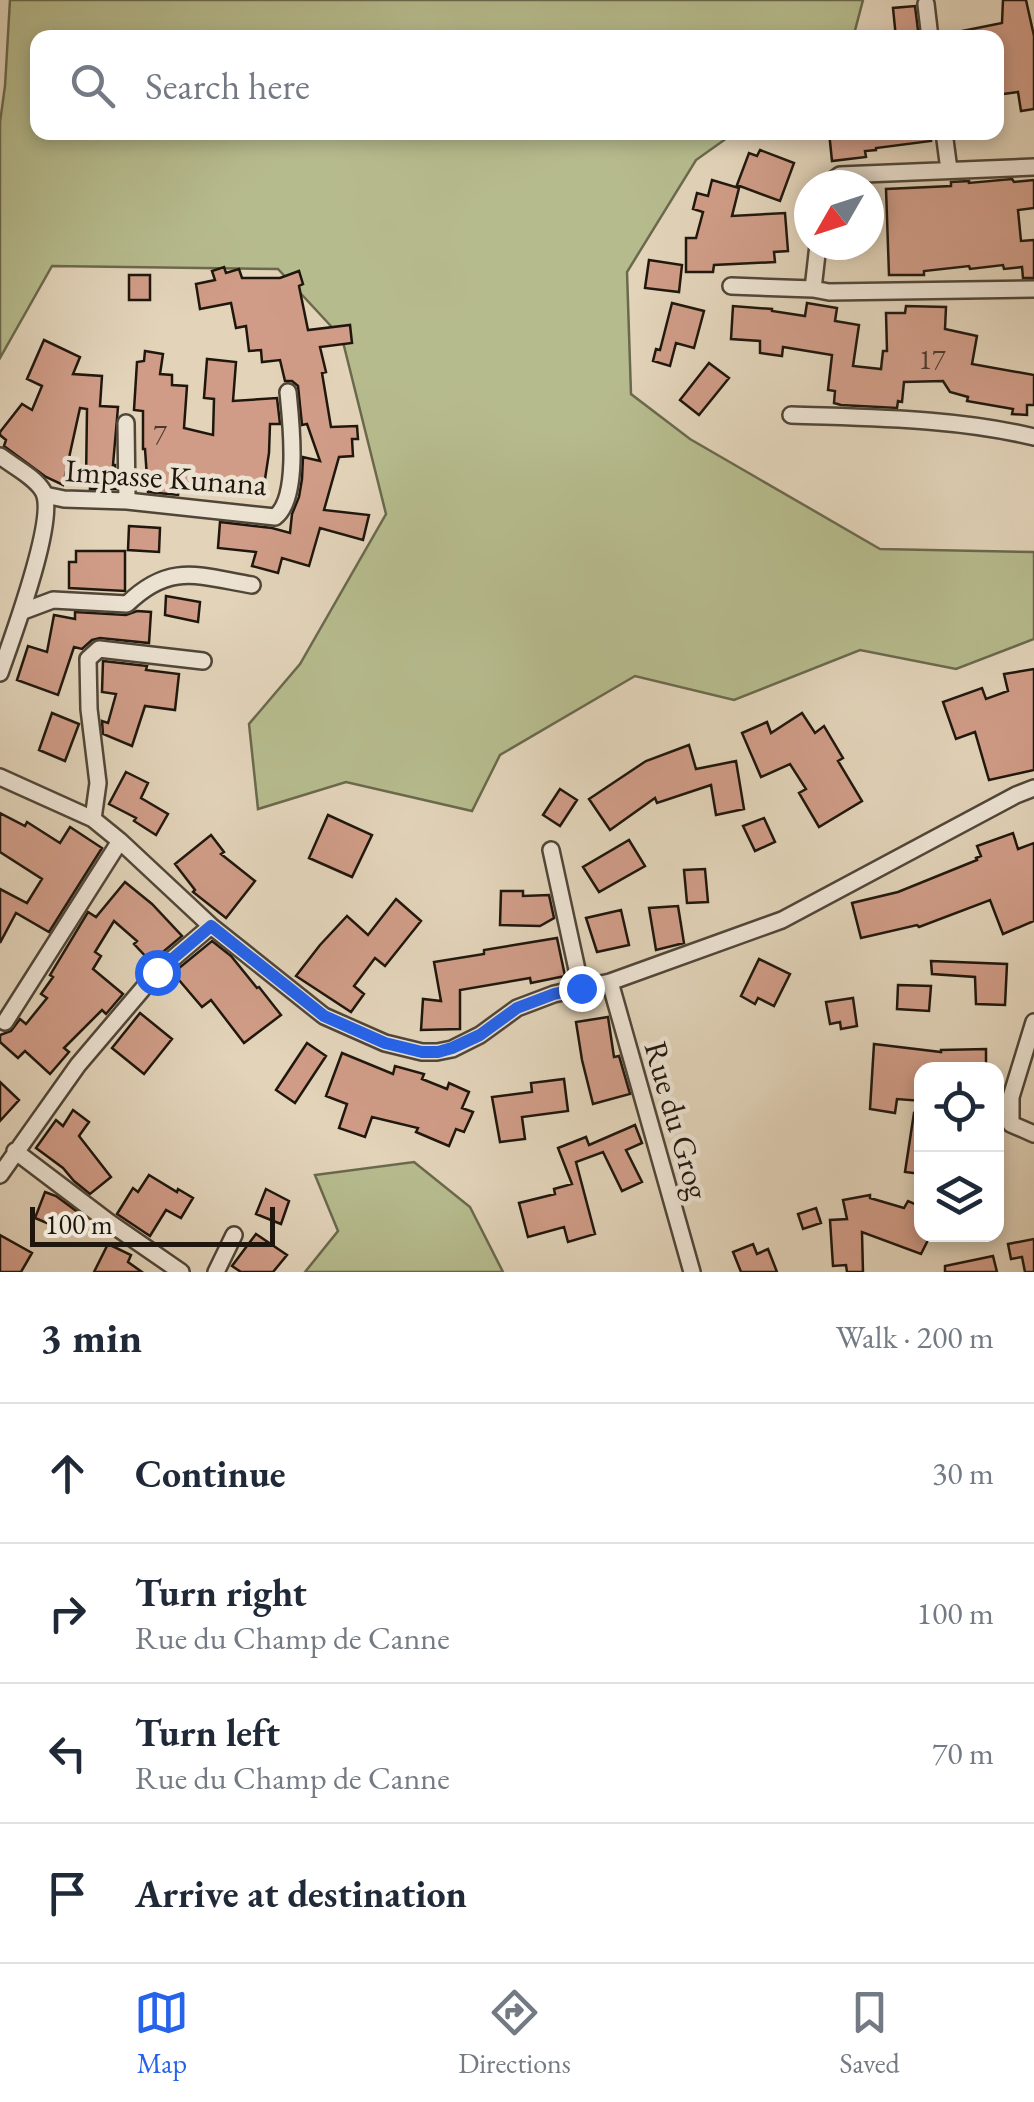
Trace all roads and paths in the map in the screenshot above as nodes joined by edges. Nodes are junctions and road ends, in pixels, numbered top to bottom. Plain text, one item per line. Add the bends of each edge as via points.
1 (926, 4) dead end
2 (929, 30) edge
3 (945, 140) edge
4 (1034, 167) edge
5 (949, 170) junction
6 (884, 173) edge
7 (816, 260) edge
8 (731, 286) dead end
9 (813, 289) junction
10 (1034, 289) edge
11 (288, 392) dead end
12 (791, 414) dead end
13 (126, 422) dead end
14 (1034, 437) edge
15 (0, 456) edge
16 (46, 496) junction
17 (127, 501) junction
18 (252, 585) dead end
19 (21, 612) junction
20 (203, 661) dead end
21 (0, 673) edge
22 (0, 777) edge
23 (1034, 788) edge
24 (93, 820) junction
25 (120, 841) junction
26 (550, 850) dead end
27 (211, 926) junction
28 (610, 982) junction
29 (581, 988) junction
30 (5, 1022) dead end
31 (1034, 1022) edge
32 (1034, 1134) edge
33 (15, 1151) junction
34 (0, 1176) edge
35 (234, 1235) dead end
36 (181, 1272) edge
37 (216, 1272) edge
38 (692, 1272) edge

1 - 2 street
3 - 5 street
4 - 5 street
5 - 6 street
7 - 9 street
8 - 9 street
9 - 10 street
11 - 17 street, Impasse Kunana via 294,450 286,501 274,517
12 - 14 street via 944,422
13 - 17 street
15 - 16 street
16 - 17 street, Impasse Kunana
16 - 19 street via 46,526
18 - 19 street via 188,574 156,582 127,604 53,600
19 - 21 street
20 - 24 street via 99,649 88,659 98,783
22 - 24 street
23 - 28 street via 782,920
24 - 25 street
25 - 27 street
25 - 30 street
26 - 29 street
27 - 29 street via 324,1016 422,1052 452,1048 517,1008
27 - 33 street via 157,972
28 - 29 street
28 - 38 street, Rue du Grog
31 - 32 street via 1010,1096 1011,1124
33 - 34 street
33 - 36 street
35 - 37 street

